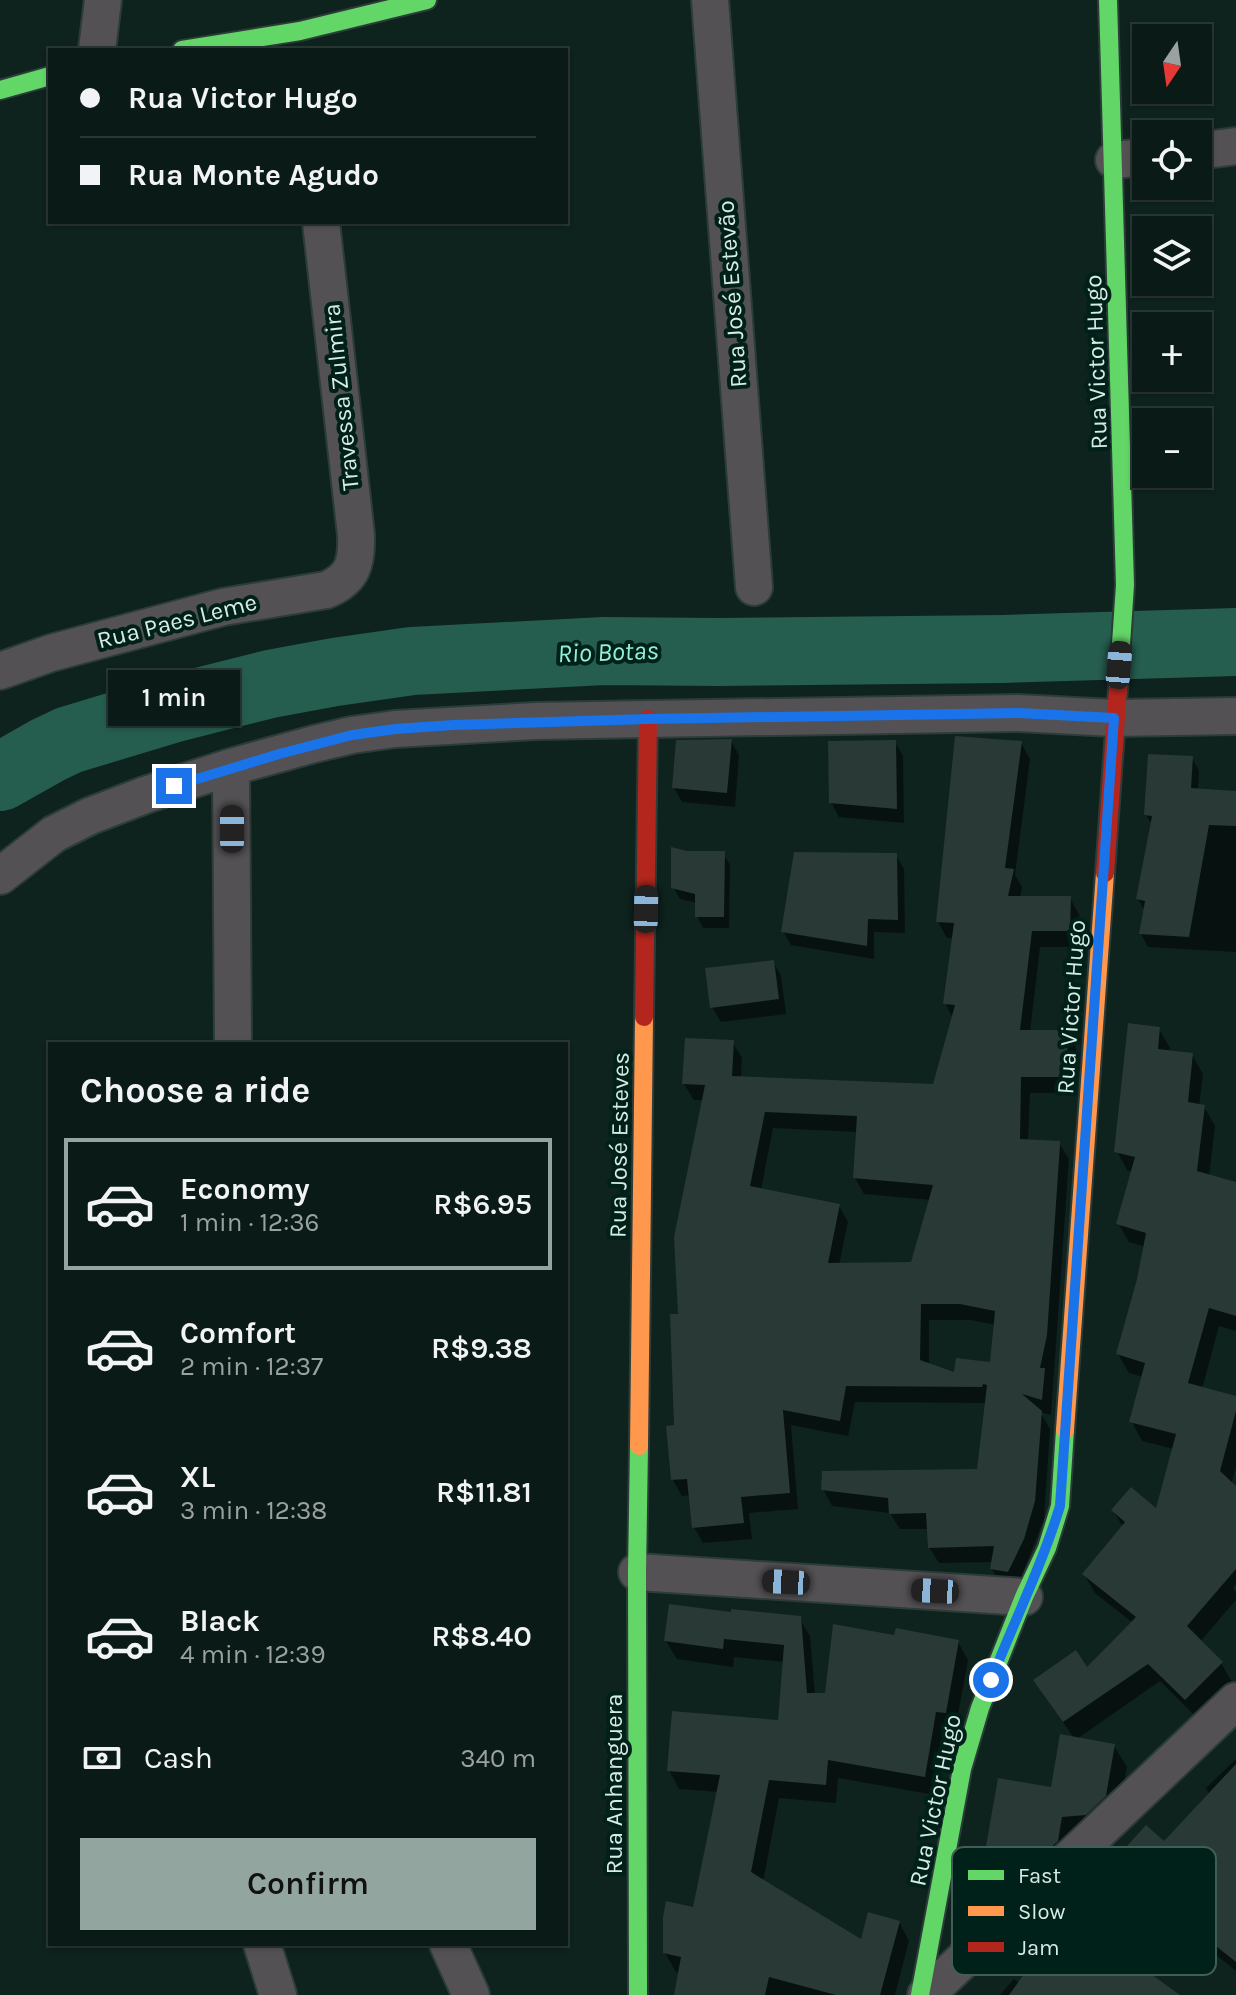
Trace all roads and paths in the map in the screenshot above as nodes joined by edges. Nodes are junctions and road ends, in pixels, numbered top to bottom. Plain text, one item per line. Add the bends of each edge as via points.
1 (103, 0) edge
2 (427, 0) edge
3 (710, 0) edge
4 (1108, 0) edge
5 (301, 40) edge
6 (97, 48) edge
7 (206, 48) edge
8 (48, 77) edge
9 (0, 90) edge
10 (1236, 146) edge
11 (1212, 149) edge
12 (1130, 158) edge
13 (321, 224) edge
14 (351, 572) joint
15 (754, 587) dead end
16 (0, 671) edge
17 (1115, 704) junction
18 (1236, 716) edge
19 (648, 719) junction
20 (231, 767) junction
21 (0, 876) edge
22 (233, 1042) edge
23 (637, 1572) junction
24 (1024, 1597) junction
25 (1236, 1701) edge
26 (1082, 1847) edge
27 (263, 1946) edge
28 (449, 1946) edge
29 (952, 1970) edge
30 (278, 1995) edge
31 (471, 1995) edge
32 (638, 1995) edge
33 (920, 1995) edge
34 (926, 1995) edge

1 - 6 street
2 - 5 street
3 - 15 street, Rua José Estevão
4 - 12 street, Rua Victor Hugo
5 - 7 street
8 - 9 street
10 - 11 street
12 - 17 street, Rua Victor Hugo via 1125,567
13 - 14 street, Travessa Zulmira via 356,535
14 - 16 street, Rua Paes Leme via 326,590 223,607
17 - 18 street
17 - 19 street via 1018,713
17 - 24 street, Rua Victor Hugo via 1060,1506
19 - 20 street via 395,729
19 - 23 street, Rua José Esteves
20 - 21 street via 90,816 54,834
20 - 22 street
23 - 24 street
23 - 32 street, Rua Anhanguera
24 - 33 street, Rua Victor Hugo via 962,1769
25 - 26 street
27 - 30 street
28 - 31 street
29 - 34 street

